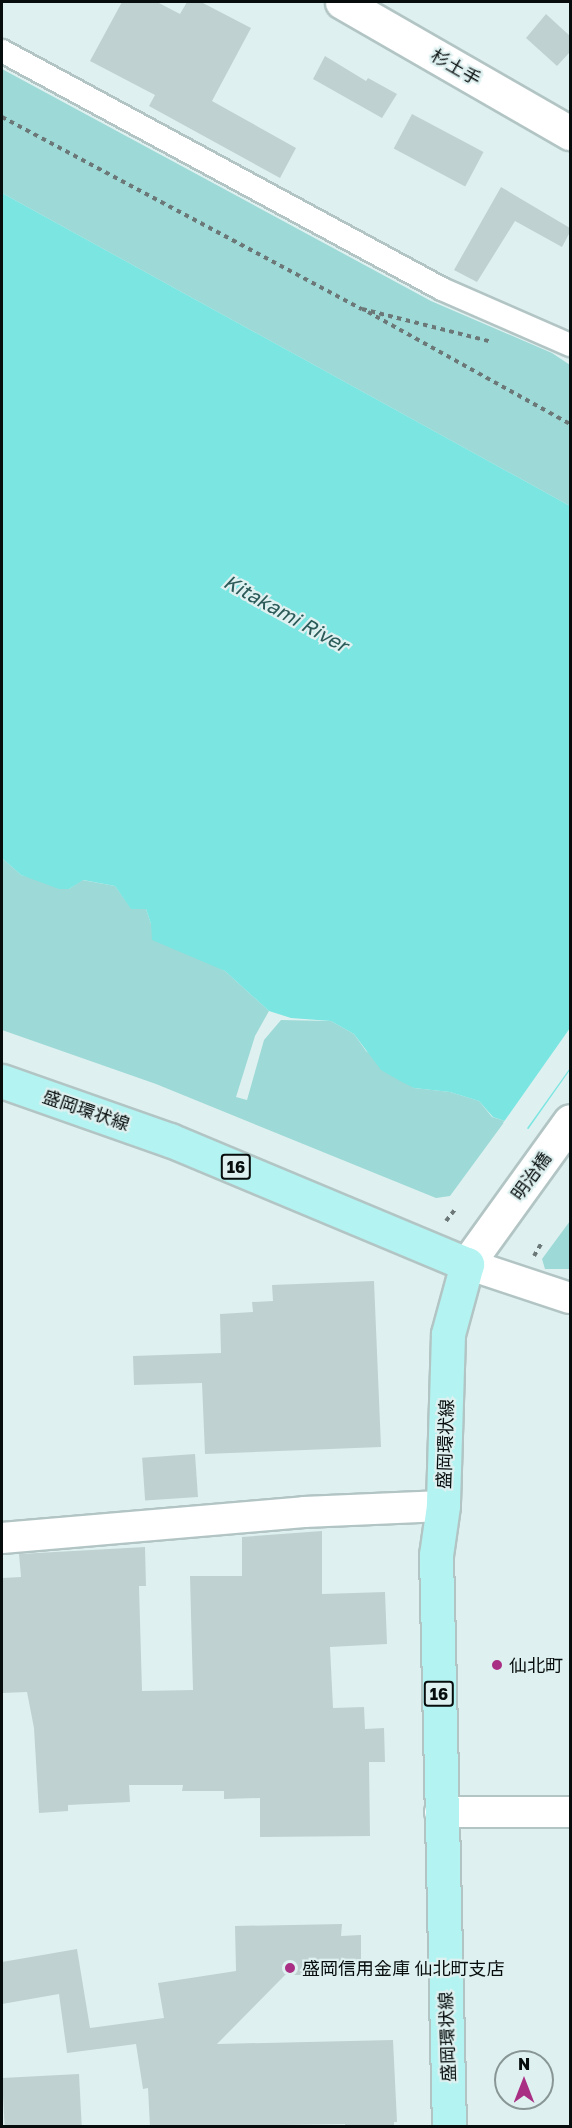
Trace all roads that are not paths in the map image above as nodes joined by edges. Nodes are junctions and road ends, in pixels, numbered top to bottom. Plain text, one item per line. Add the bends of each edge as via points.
1 (342, 2) edge
2 (2, 51) edge
3 (570, 133) edge
4 (570, 345) edge
5 (2, 1081) edge
6 (570, 1121) edge
7 (467, 1264) junction
8 (570, 1298) edge
9 (443, 1506) junction
10 (2, 1538) edge
11 (440, 1812) junction
12 (570, 1812) edge
13 (449, 2127) edge

1 - 3 street, 杉土手
2 - 4 street via 442,289
5 - 7 main road, 盛岡環状線 / 16 via 170,1140
6 - 7 street, 明治橋
7 - 8 street
7 - 9 main road, 盛岡環状線 / 16 via 448,1334
9 - 10 street via 304,1512
9 - 11 main road, 盛岡環状線 / 16 via 436,1555
11 - 12 street
11 - 13 main road, 盛岡環状線 / 16

